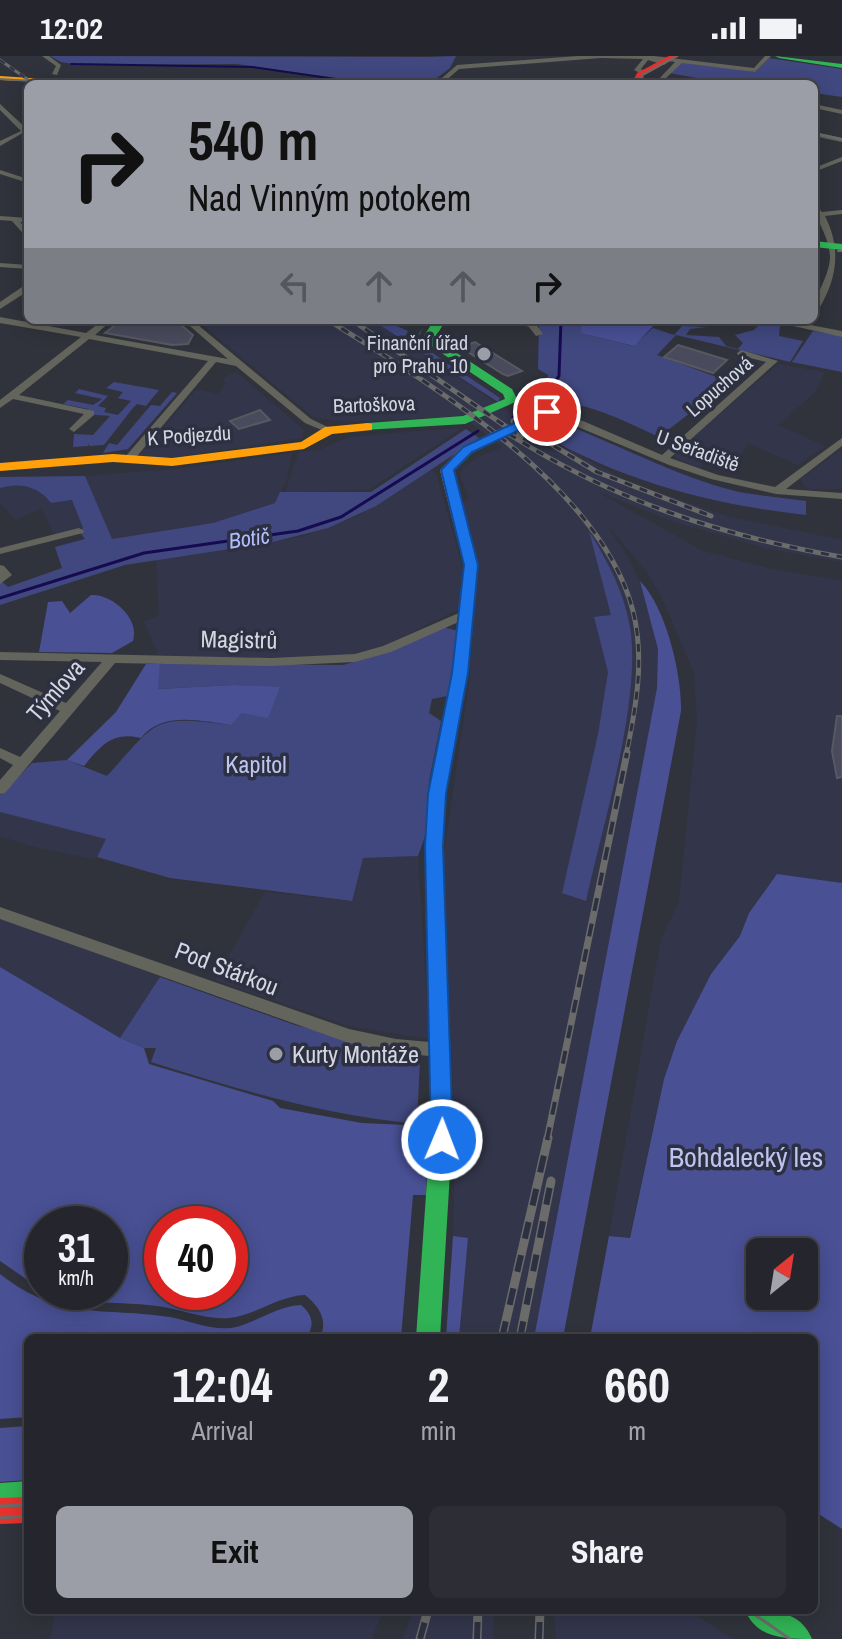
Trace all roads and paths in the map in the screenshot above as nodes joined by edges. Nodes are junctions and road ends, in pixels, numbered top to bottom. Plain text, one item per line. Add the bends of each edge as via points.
1 (45, 56) edge
2 (768, 56) edge
3 (779, 56) edge
4 (570, 57) edge
5 (557, 58) edge
6 (674, 59) edge
7 (842, 66) edge
8 (640, 71) edge
9 (0, 80) edge
10 (51, 80) edge
11 (442, 80) edge
12 (661, 80) edge
13 (0, 106) edge
14 (818, 107) edge
15 (840, 110) edge
16 (818, 135) edge
17 (842, 140) edge
18 (0, 144) edge
19 (842, 159) edge
20 (823, 166) junction
21 (818, 168) edge
22 (832, 170) dead end
23 (0, 172) edge
24 (13, 175) junction
25 (24, 179) edge
26 (0, 183) edge
27 (818, 210) edge
28 (842, 212) edge
29 (821, 214) junction
30 (0, 218) edge
31 (14, 219) junction
32 (24, 220) edge
33 (24, 232) edge
34 (818, 245) edge
35 (839, 250) edge
36 (818, 251) edge
37 (0, 265) edge
38 (24, 267) edge
39 (24, 290) edge
40 (818, 303) edge
41 (0, 306) edge
42 (0, 320) edge
43 (102, 324) edge
44 (192, 324) edge
45 (438, 324) edge
46 (533, 324) edge
47 (808, 324) edge
48 (539, 334) dead end
49 (842, 334) edge
50 (87, 335) junction
51 (214, 343) junction
52 (741, 353) dead end
53 (194, 354) junction
54 (215, 358) junction
55 (236, 363) junction
56 (11, 396) junction
57 (512, 401) junction
58 (0, 405) edge
59 (547, 412) junction
60 (74, 429) dead end
61 (329, 430) junction
62 (842, 441) edge
63 (129, 459) junction
64 (663, 459) junction
65 (0, 467) edge
66 (776, 491) junction
67 (842, 496) edge
68 (79, 531) dead end
69 (0, 551) edge
70 (468, 613) junction
71 (0, 656) edge
72 (113, 657) junction
73 (0, 678) edge
74 (67, 709) junction
75 (0, 753) edge
76 (22, 763) junction
77 (0, 789) edge
78 (0, 913) edge
79 (441, 1050) junction
80 (428, 1334) edge
81 (24, 1494) edge
82 (0, 1496) edge
83 (24, 1510) edge
84 (0, 1511) edge
85 (758, 1614) edge
86 (764, 1614) edge
87 (777, 1624) junction
88 (798, 1639) edge

1 - 10 street via 59,66
2 - 6 street via 755,70
3 - 7 street
4 - 5 street
4 - 8 street
5 - 11 street via 457,67
6 - 8 street
6 - 12 street
9 - 10 street
13 - 18 street via 24,132
14 - 15 street
16 - 17 street
19 - 20 street
20 - 21 street
20 - 22 street
23 - 24 street
24 - 25 street
24 - 26 street
27 - 29 street
28 - 29 street
29 - 35 street
30 - 31 street
31 - 32 street
31 - 33 street
34 - 35 street
35 - 36 street
35 - 40 street
37 - 38 street
39 - 41 street
42 - 50 street
43 - 50 street
44 - 51 street, Bartoškova
45 - 57 street via 432,342 508,392
46 - 48 street
47 - 49 street
50 - 53 street
50 - 56 street
51 - 53 street via 212,351
51 - 54 street
51 - 55 street, Bartoškova
52 - 64 street, Lopuchová via 773,361
53 - 54 street
54 - 55 street
54 - 63 street
55 - 61 street, Bartoškova via 311,424
56 - 58 street
56 - 60 street via 91,413
57 - 59 street
57 - 61 street, Bartoškova via 460,421
59 - 64 street, U Seřadiště
59 - 70 street via 467,450 447,470 470,556
61 - 63 street, K Podjezdu via 311,442 285,448 172,462
62 - 66 street
63 - 65 street, K Podjezdu
64 - 66 street, U Seřadiště
66 - 67 street, U Seřadiště
68 - 69 street
70 - 72 street, Magistrů via 355,658 271,662
70 - 79 street via 437,794
71 - 72 street, Magistrů
72 - 74 street, Týmlova
73 - 74 street
74 - 76 street, Týmlova
75 - 76 street
76 - 77 street, Týmlova
78 - 79 street, Pod Stárkou via 349,1036
79 - 80 street via 442,1140
81 - 82 street
83 - 84 street
85 - 87 street
86 - 87 street
87 - 88 street

